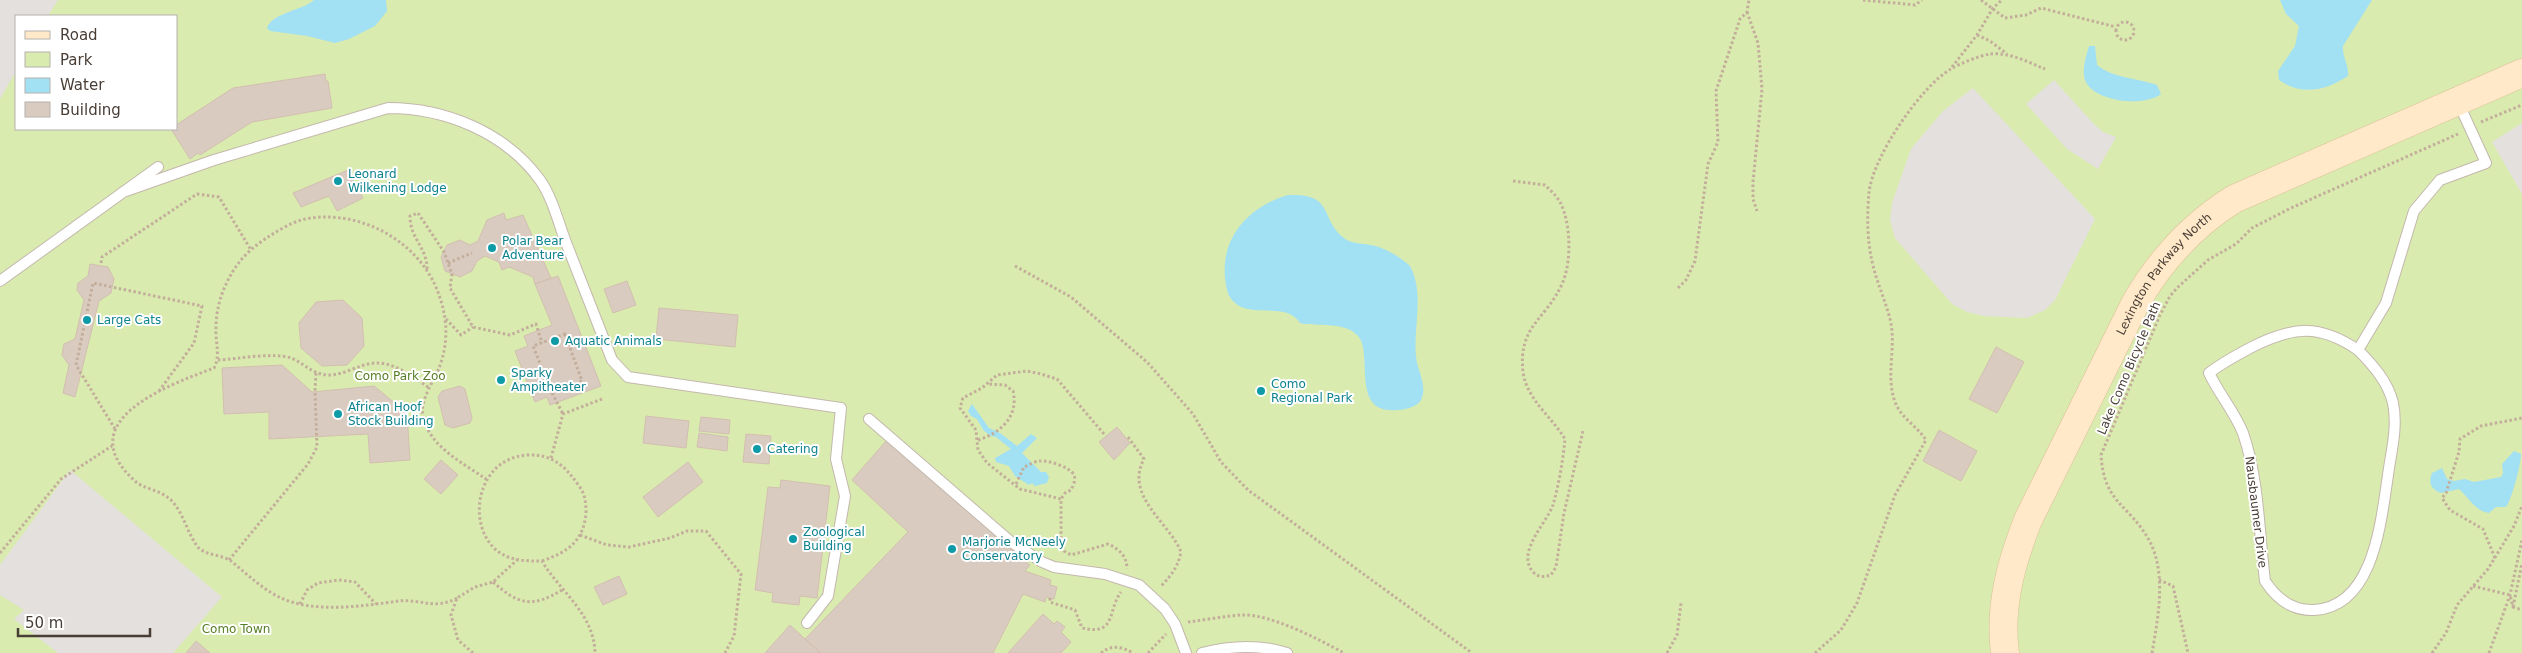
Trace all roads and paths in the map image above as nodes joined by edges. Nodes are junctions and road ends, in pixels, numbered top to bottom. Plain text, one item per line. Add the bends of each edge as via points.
1 (1749, 0) edge
2 (1863, 0) edge
3 (1922, 0) edge
4 (1981, 0) edge
5 (2002, 0) edge
6 (1994, 8) junction
7 (1747, 12) junction
8 (2116, 27) junction
9 (1977, 35) junction
10 (2009, 55) junction
11 (1951, 69) junction
12 (2045, 69) dead end
13 (2522, 73) edge
14 (2458, 101) junction
15 (2522, 105) edge
16 (2470, 127) junction
17 (158, 167) dead end
18 (1512, 181) dead end
19 (124, 192) junction
20 (1757, 211) dead end
21 (251, 250) junction
22 (472, 253) dead end
23 (101, 263) dead end
24 (448, 263) junction
25 (1015, 266) dead end
26 (427, 270) junction
27 (0, 281) edge
28 (1678, 288) dead end
29 (446, 319) junction
30 (473, 327) junction
31 (542, 343) junction
32 (2358, 350) junction
33 (218, 360) junction
34 (316, 372) junction
35 (987, 384) junction
36 (428, 387) junction
37 (158, 392) junction
38 (552, 393) junction
39 (602, 400) dead end
40 (563, 414) junction
41 (2522, 418) edge
42 (869, 419) dead end
43 (115, 429) junction
44 (1582, 431) dead end
45 (1104, 434) dead end
46 (1128, 437) dead end
47 (978, 440) junction
48 (112, 446) junction
49 (551, 458) junction
50 (486, 479) junction
51 (1016, 484) junction
52 (1061, 499) junction
53 (2522, 506) edge
54 (580, 535) junction
55 (2522, 540) edge
56 (0, 553) edge
57 (2495, 558) junction
58 (518, 559) junction
59 (229, 560) junction
60 (542, 561) junction
61 (2522, 563) edge
62 (2159, 580) junction
63 (1129, 581) junction
64 (493, 582) junction
65 (2473, 586) junction
66 (562, 590) junction
67 (2510, 595) junction
68 (1151, 596) junction
69 (457, 598) junction
70 (1050, 598) dead end
71 (1681, 603) dead end
72 (300, 604) junction
73 (376, 604) junction
74 (2513, 607) junction
75 (2522, 610) edge
76 (807, 622) dead end
77 (1174, 624) junction
78 (473, 653) edge
79 (595, 653) edge
80 (725, 653) edge
81 (1102, 653) edge
82 (1133, 653) edge
83 (1148, 653) edge
84 (1186, 653) edge
85 (1202, 653) edge
86 (1287, 653) edge
87 (1344, 653) edge
88 (1472, 653) edge
89 (1667, 653) edge
90 (1815, 653) edge
91 (2005, 653) edge
92 (2152, 653) edge
93 (2188, 653) edge
94 (2432, 653) edge
95 (2489, 653) edge

1 - 7 path
2 - 3 path via 1915,5
4 - 6 path
5 - 6 path
6 - 8 path via 2005,18 2026,15 2041,8
6 - 9 path
7 - 20 path via 1758,43 1762,89 1753,182
7 - 28 path via 1740,19 1716,91 1718,142 1708,164 1695,261 1686,280
8 - 8 path via 2121,40 2133,35 2134,29 2126,21
9 - 10 path
9 - 11 path
10 - 11 path via 1990,54
10 - 12 path
11 - 90 path via 1912,108 1890,138 1878,161 1869,191 1871,260 1890,319 1890,386 1901,411 1926,440 1895,495 1857,603 1842,630
13 - 14 main road, Lexington Parkway North
14 - 16 lane
14 - 91 main road, Lexington Parkway North via 2234,199 2193,228 2172,249 2135,304 2025,528 2008,580 2004,614
15 - 16 path, Lake Como Bicycle Path
16 - 32 lane via 2486,163 2440,180 2414,211 2386,303
16 - 62 path, Lake Como Bicycle Path via 2446,141 2252,228 2236,244 2208,260 2170,296 2101,455 2102,475 2114,498 2149,540
17 - 19 lane
18 - 44 path via 1545,185 1560,202 1567,225 1565,273 1561,285 1528,331 1523,358 1528,391 1552,418 1565,439 1553,504 1528,554 1530,568 1543,577 1551,575 1556,567
19 - 27 lane
19 - 76 lane via 214,160 388,108 414,108 439,113 464,122 491,138 519,158 540,181 612,360 628,377 840,408 836,459 845,496 828,596
21 - 23 path via 219,197 197,194 102,257
21 - 26 path via 279,230 304,219 329,217 357,221 380,229 402,243
21 - 33 path via 229,278 217,309
22 - 24 path
24 - 26 path via 418,213 410,216 410,229 427,258
24 - 30 path via 452,274 450,288
25 - 88 path via 1071,297 1147,362 1193,414 1221,462 1248,490
26 - 29 path via 440,296
29 - 30 path via 462,335
29 - 36 path via 446,344 439,369
30 - 31 path via 510,334 536,324
31 - 38 path via 533,346
31 - 38 path via 565,334 582,381
32 - 32 lane, Nausbaumer Drive via 2385,384 2393,403 2394,431 2379,534 2355,589 2326,610 2305,611 2286,604 2273,594 2265,581 2249,453 2230,407 2209,373 2225,360 2284,332 2320,331 2340,338
33 - 34 path via 270,356 291,358
33 - 37 path via 214,368
34 - 36 path via 328,375 377,363 394,367
34 - 59 path via 317,447 308,464
35 - 45 path via 997,375 1008,372 1027,371 1057,379
35 - 47 path via 963,398 960,408 976,430
35 - 47 path via 1005,385 1013,391 1015,404 1005,424 991,436
36 - 50 path via 422,416 430,432 443,449
37 - 43 path via 135,405
37 - 43 path via 194,343 202,306 93,283 76,365
38 - 40 path
39 - 40 path
40 - 49 path
41 - 57 path via 2481,426 2460,439 2446,494 2442,498 2450,510 2484,529
42 - 63 lane via 1011,542 1042,562
43 - 48 path
46 - 68 path via 1144,460 1140,466 1140,492 1181,552 1170,577
47 - 51 path via 982,458
48 - 56 path via 61,479
48 - 59 path via 135,482 157,490 172,501 198,548
49 - 50 path via 541,454 518,455 500,462
49 - 54 path via 568,469 583,492 585,526
50 - 58 path via 480,498 480,520 487,538 510,558
51 - 52 path via 1026,491
51 - 52 path via 1024,466 1034,463 1047,462 1068,469 1074,475 1075,483
52 - 63 path via 1064,551 1071,555 1108,544 1119,549 1127,562
53 - 57 path
54 - 60 path via 569,548
54 - 80 path via 607,545 629,547 653,543 687,531 706,531 741,574 734,636
55 - 67 path
57 - 65 path
58 - 60 path
58 - 64 path
59 - 72 path via 260,586
60 - 66 path
61 - 74 path
62 - 92 path, Lake Como Bicycle Path
62 - 93 path via 2172,586
63 - 68 lane
63 - 70 path via 1116,600 1112,619 1100,629 1082,628 1075,610 1050,602
64 - 66 path via 522,601 537,602
64 - 69 path via 475,587
65 - 67 path
65 - 94 path via 2457,605 2446,633
66 - 79 path via 577,604 589,626
67 - 74 path
67 - 95 path
68 - 77 lane via 1165,609
69 - 73 path via 446,605 411,600
69 - 78 path via 450,616 458,640
71 - 89 path via 1677,635
72 - 73 path
72 - 73 path via 306,590 318,583 339,580 355,582
74 - 75 path
77 - 83 path
77 - 84 lane
77 - 87 path via 1244,615 1276,622
81 - 82 path via 1117,647
85 - 86 lane via 1218,648 1248,647

